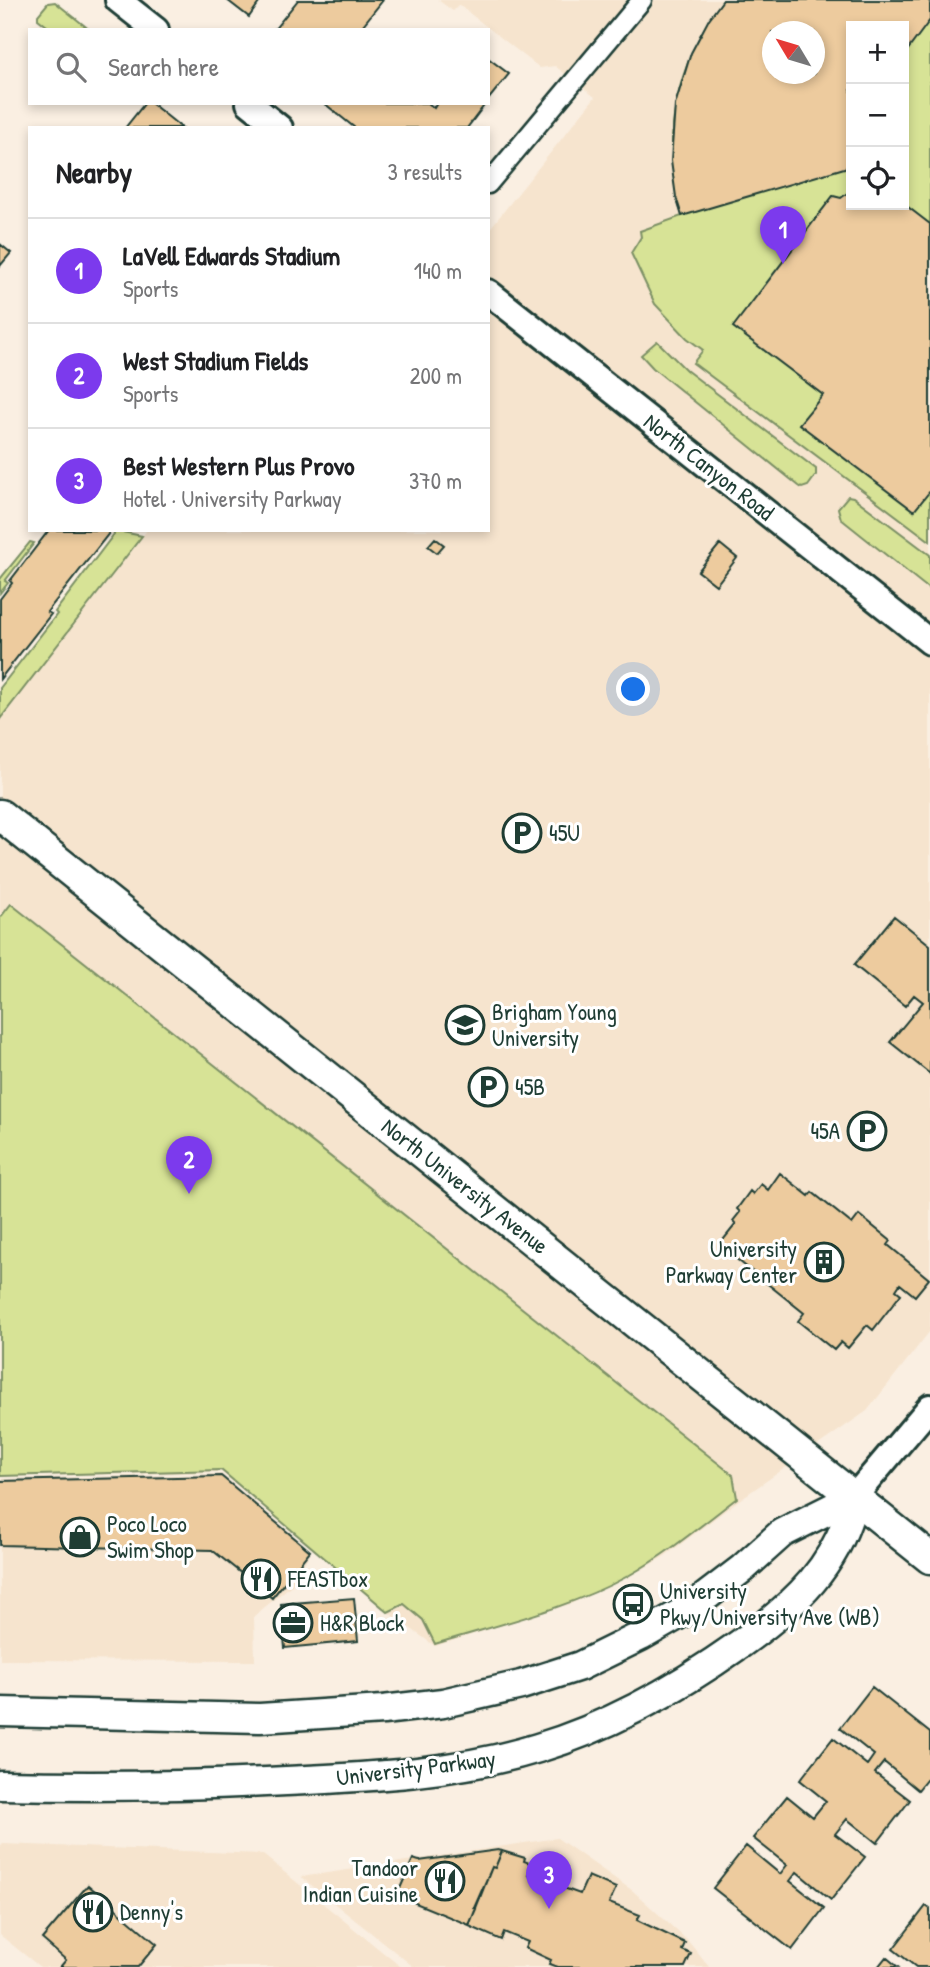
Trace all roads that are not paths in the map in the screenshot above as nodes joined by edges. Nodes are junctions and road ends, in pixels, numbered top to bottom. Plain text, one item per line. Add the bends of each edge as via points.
1 (118, 0) edge
2 (642, 0) edge
3 (153, 28) edge
4 (251, 105) edge
5 (278, 126) edge
6 (490, 182) edge
7 (490, 294) edge
8 (930, 642) edge
9 (0, 815) edge
10 (930, 1407) edge
11 (854, 1497) junction
12 (930, 1558) edge
13 (0, 1712) edge
14 (2, 1786) edge

1 - 3 main road
2 - 6 street
4 - 5 main road
7 - 8 main road, North Canyon Road
9 - 11 highway, North University Avenue
10 - 11 main road, University Parkway
11 - 12 highway, North University Avenue
11 - 13 main road, University Parkway via 782,1533 692,1606 641,1636 580,1666 521,1685 443,1703 260,1718
11 - 14 main road, University Parkway via 848,1523 823,1568 754,1634 618,1718 540,1748 456,1767 347,1778

